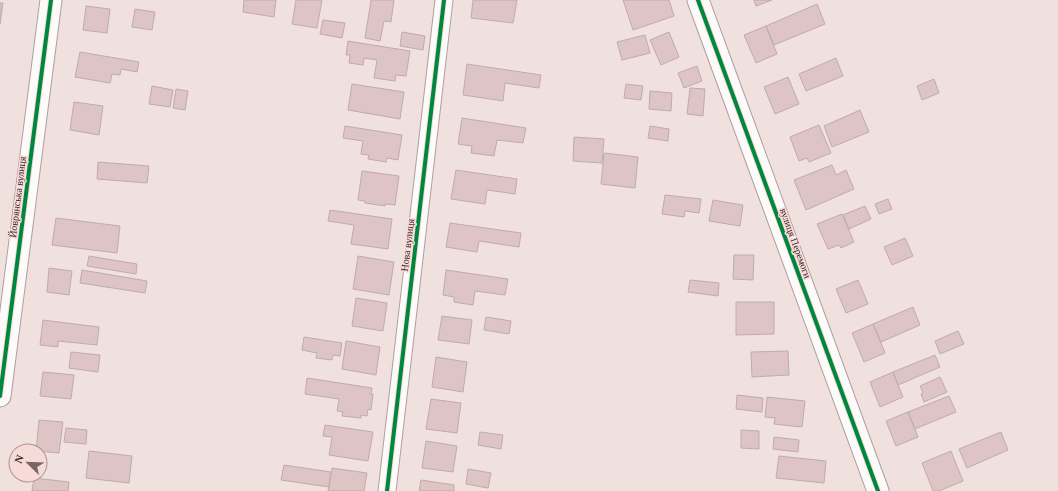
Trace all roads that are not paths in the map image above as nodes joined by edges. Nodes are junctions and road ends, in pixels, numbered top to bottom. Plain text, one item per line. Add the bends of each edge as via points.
1 (51, 0) edge
2 (444, 0) edge
3 (698, 0) edge
4 (0, 396) edge
5 (387, 491) edge
6 (878, 491) edge

1 - 4 street, Йоврянська вулиця
2 - 5 street, Нова вулиця
3 - 6 street, вулиця Перемоги

